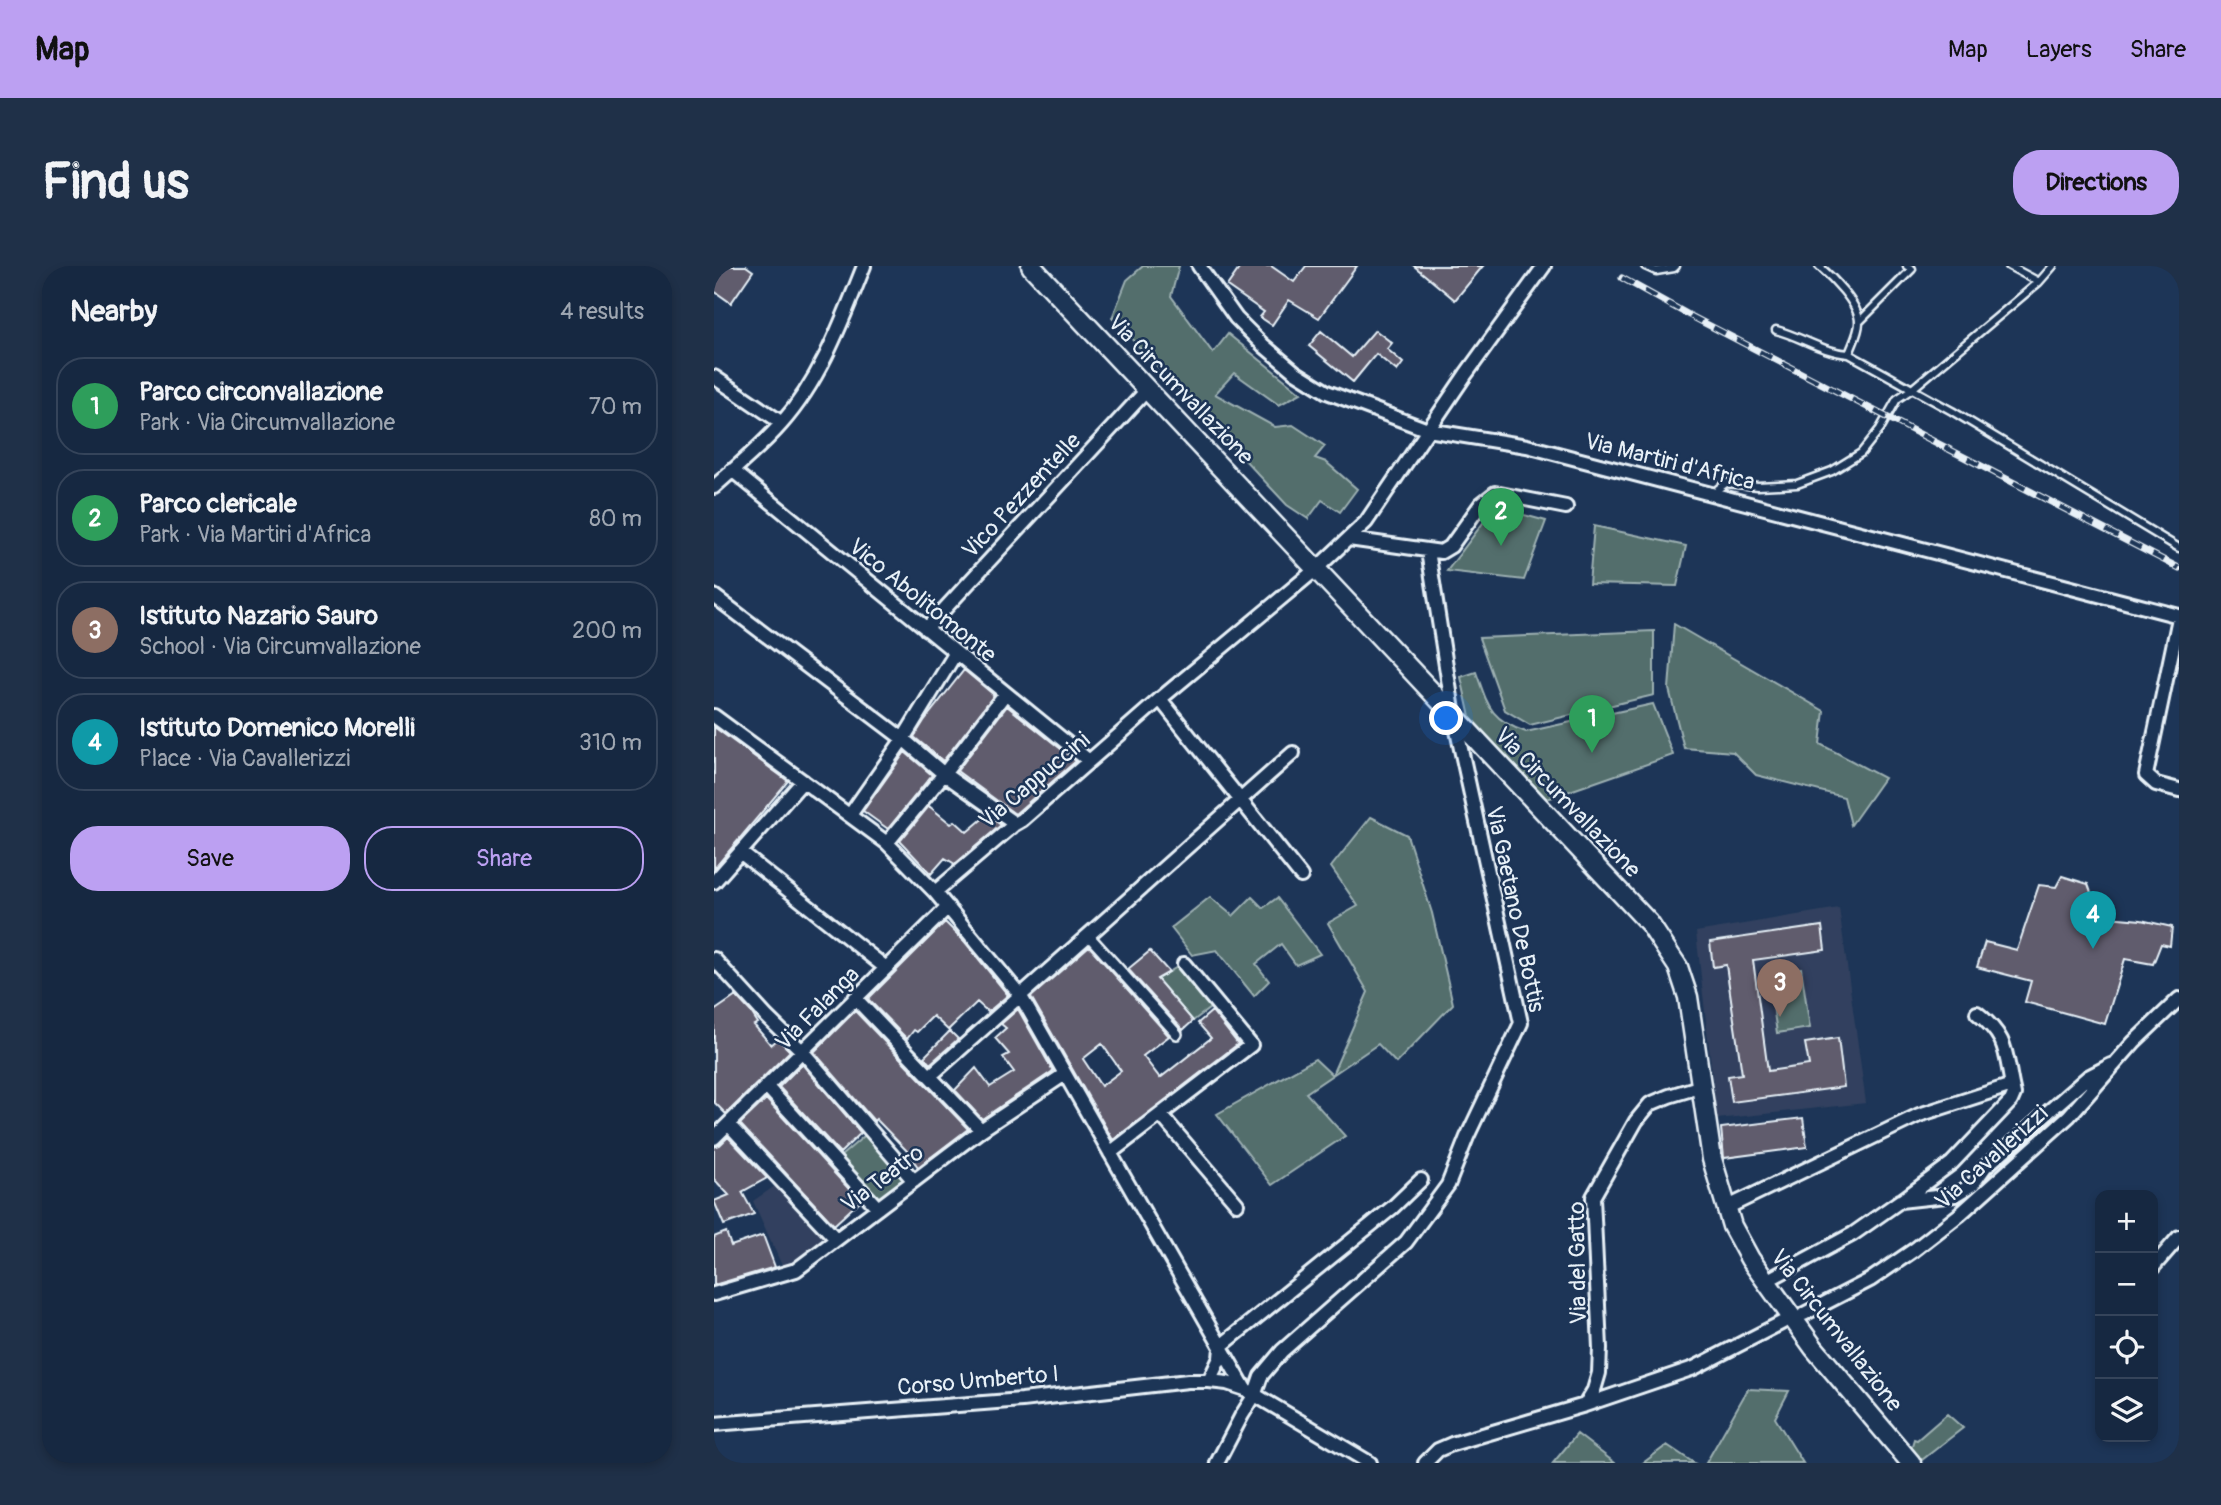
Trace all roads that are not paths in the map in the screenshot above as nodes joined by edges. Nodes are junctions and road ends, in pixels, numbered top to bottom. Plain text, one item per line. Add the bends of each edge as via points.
1 (864, 266) edge
2 (1031, 266) edge
3 (1199, 266) edge
4 (1544, 266) edge
5 (1645, 266) edge
6 (1676, 266) edge
7 (1819, 266) edge
8 (1907, 266) edge
9 (2009, 266) edge
10 (2053, 266) edge
11 (2039, 282) junction
12 (1859, 322) junction
13 (1776, 330) dead end
14 (1849, 354) junction
15 (714, 377) edge
16 (1912, 389) junction
17 (1147, 390) junction
18 (782, 423) junction
19 (1428, 430) junction
20 (732, 470) junction
21 (714, 487) edge
22 (1716, 495) junction
23 (1566, 507) dead end
24 (1349, 539) junction
25 (2179, 548) edge
26 (1428, 551) junction
27 (1315, 569) junction
28 (714, 596) edge
29 (2179, 617) edge
30 (926, 629) junction
31 (956, 654) junction
32 (1005, 694) junction
33 (1160, 699) junction
34 (714, 716) edge
35 (1454, 717) junction
36 (903, 739) junction
37 (1293, 753) dead end
38 (1088, 761) junction
39 (944, 774) junction
40 (803, 781) junction
41 (2179, 790) edge
42 (1240, 800) junction
43 (850, 815) junction
44 (1015, 824) junction
45 (887, 843) junction
46 (740, 852) junction
47 (1301, 876) dead end
48 (714, 881) edge
49 (935, 892) junction
50 (948, 907) junction
51 (1088, 935) junction
52 (714, 959) edge
53 (1184, 964) dead end
54 (886, 968) junction
55 (1020, 995) junction
56 (855, 998) junction
57 (2179, 999) edge
58 (1977, 1013) dead end
59 (1177, 1034) dead end
60 (802, 1051) junction
61 (2115, 1063) junction
62 (1065, 1074) junction
63 (930, 1076) junction
64 (2012, 1085) junction
65 (1702, 1086) junction
66 (767, 1087) junction
67 (1161, 1115) junction
68 (728, 1124) junction
69 (981, 1130) junction
70 (714, 1138) edge
71 (1110, 1153) junction
72 (1421, 1180) dead end
73 (914, 1181) junction
74 (1900, 1201) junction
75 (1237, 1204) dead end
76 (878, 1208) junction
77 (1726, 1208) junction
78 (2179, 1237) edge
79 (836, 1239) junction
80 (2158, 1261) edge
81 (1766, 1281) junction
82 (714, 1294) edge
83 (1804, 1314) dead end
84 (1785, 1321) dead end
85 (1220, 1346) junction
86 (1209, 1381) junction
87 (1249, 1392) junction
88 (1585, 1405) junction
89 (714, 1424) edge
90 (1217, 1463) edge
91 (1370, 1463) edge
92 (1425, 1463) edge
93 (1911, 1463) edge

1 - 18 street via 817,373
2 - 17 main road, Via Circumvallazione
3 - 19 street, Via Martiri d'Africa via 1236,318 1295,372 1327,392
4 - 19 street, Via Cappuccini
5 - 6 lane via 1656,271
7 - 12 lane via 1852,304
8 - 12 lane via 1912,269
9 - 11 lane
10 - 11 lane
11 - 16 lane
12 - 14 lane
13 - 14 lane via 1832,353
14 - 16 lane
15 - 18 street
16 - 22 lane via 1897,399 1861,453 1832,471 1797,484 1726,483
16 - 25 lane
17 - 27 main road, Via Circumvallazione
17 - 30 street, Vico Pezzentelle
18 - 20 street
19 - 22 street, Via Martiri d'Africa via 1527,446
19 - 24 street, Via Cappuccini via 1366,522
20 - 21 street
20 - 30 street, Vico Abolitomonte
22 - 29 street, Via Martiri d'Africa
23 - 26 street via 1495,494 1481,504 1451,546 1441,552
24 - 26 street
24 - 27 street, Via Cappuccini
26 - 35 street, Via Gaetano De Bottis
27 - 33 street, Via Cappuccini
27 - 35 main road, Via Circumvallazione
28 - 36 street
29 - 41 street via 2146,775 2156,785
30 - 31 street, Vico Abolitomonte
31 - 32 street, Vico Abolitomonte
31 - 36 street
32 - 38 street, Vico Abolitomonte
32 - 39 street
33 - 38 street, Via Cappuccini
33 - 42 street
34 - 40 street
35 - 65 main road, Via Circumvallazione via 1664,942 1688,997
35 - 87 street, Via Gaetano De Bottis via 1521,1023 1441,1195 1406,1242 1282,1351
36 - 39 street
36 - 43 street
37 - 42 street
38 - 44 street, Via Cappuccini
39 - 44 street
39 - 45 street
40 - 43 street
40 - 46 street
42 - 47 street
42 - 51 street
43 - 45 street
44 - 49 street, Via Cappuccini
45 - 49 street
46 - 48 street
46 - 54 street
49 - 50 street
50 - 54 street, Via Falanga
50 - 55 street
51 - 55 street
51 - 59 street
52 - 60 street
53 - 67 street via 1251,1045
54 - 56 street, Via Falanga
55 - 62 street
55 - 63 street
56 - 60 street, Via Falanga
56 - 63 street
57 - 61 street, Via Cavallerizzi
58 - 64 street via 1994,1027 2004,1046
60 - 66 street, Via Falanga
60 - 73 street
61 - 74 street via 2088,1077 1985,1167 1973,1184 1955,1195
61 - 83 street, Via Cavallerizzi via 2069,1116 1959,1215 1870,1280
62 - 69 street, Via Teatro
62 - 71 street
63 - 69 street
64 - 74 street via 2011,1101 1952,1163
64 - 77 street via 1919,1115
65 - 77 main road, Via Circumvallazione via 1712,1159
65 - 88 street, Via del Gatto via 1650,1104 1593,1197 1599,1373
66 - 68 street, Via Falanga
66 - 76 street
67 - 71 street
67 - 75 street
68 - 70 street, Via Falanga
68 - 79 street
69 - 73 street, Via Teatro
71 - 85 street
72 - 85 street
73 - 76 street, Via Teatro
74 - 81 street via 1853,1234
76 - 79 street, Via Teatro
77 - 81 main road, Via Circumvallazione
78 - 80 street
79 - 82 street, Via Teatro via 796,1270
81 - 93 main road, Via Circumvallazione via 1814,1348
84 - 88 street via 1694,1368
85 - 86 street via 1220,1358
85 - 87 street
86 - 87 street, Corso Umberto I
86 - 89 street, Corso Umberto I
87 - 90 street, Via Gaetano De Bottis
87 - 91 street
88 - 92 street via 1452,1444

